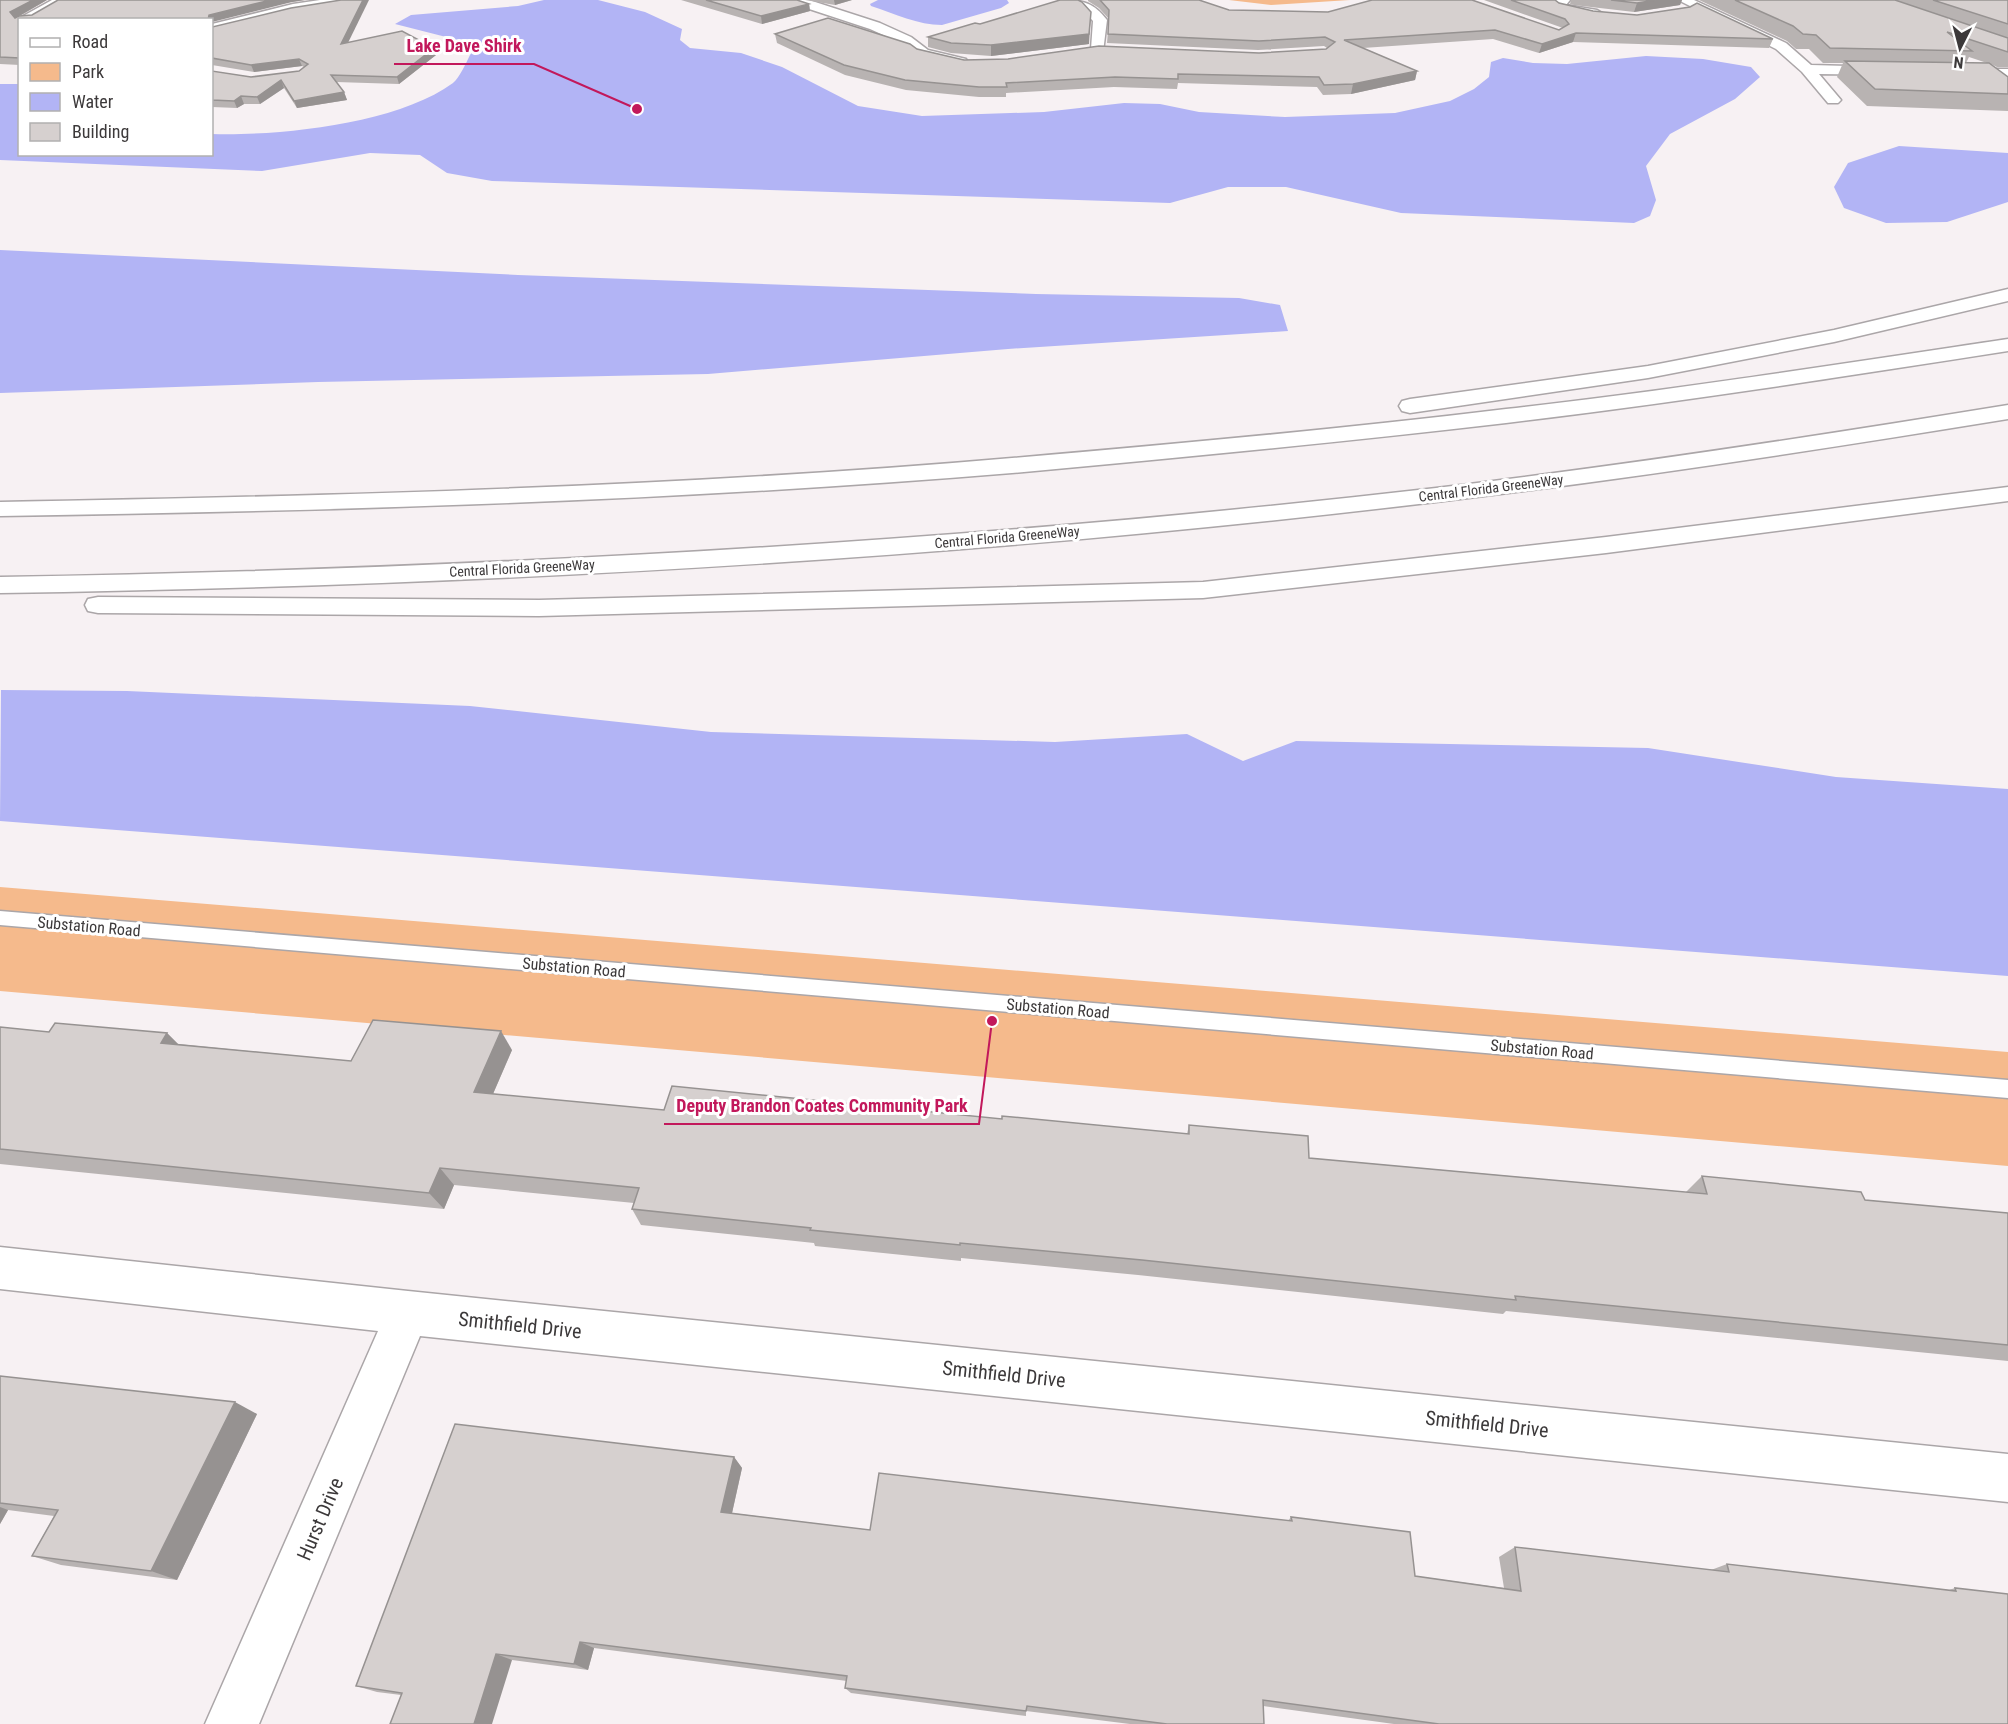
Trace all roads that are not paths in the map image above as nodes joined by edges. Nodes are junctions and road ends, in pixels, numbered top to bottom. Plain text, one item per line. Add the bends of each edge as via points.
1 (62, 0) edge
2 (345, 0) edge
3 (796, 0) edge
4 (1069, 0) edge
5 (1722, 1) edge
6 (1556, 4) edge
7 (1681, 4) edge
8 (1613, 16) edge
9 (25, 18) edge
10 (213, 28) edge
11 (1098, 50) edge
12 (975, 62) edge
13 (1807, 69) junction
14 (1898, 71) edge
15 (1944, 73) edge
16 (2006, 76) edge
17 (1833, 100) dead end
18 (2008, 295) edge
19 (2008, 345) edge
20 (2008, 412) edge
21 (591, 492) junction
22 (2008, 492) edge
23 (0, 509) edge
24 (0, 585) edge
25 (0, 603) edge
26 (0, 918) edge
27 (2008, 1089) edge
28 (0, 1268) edge
29 (408, 1313) junction
30 (2008, 1478) edge
31 (232, 1724) edge

1 - 9 main road
2 - 10 main road
3 - 12 main road via 875,26 923,53
4 - 11 main road via 1088,7 1100,20
5 - 7 main road
6 - 8 main road via 1572,11
7 - 13 main road via 1781,46
13 - 14 main road
13 - 17 main road
15 - 16 main road
18 - 21 main road via 1834,336 1648,372 1436,403 1218,433
19 - 21 main road via 1648,399 1371,433 914,473
20 - 24 main road, Central Florida GreeneWay via 1570,479 1072,531 573,566 217,581
21 - 23 main road via 264,505
22 - 25 main road via 1617,543 1203,590 539,609
26 - 27 lane, Substation Road
28 - 29 main road, Smithfield Drive
29 - 30 main road, Smithfield Drive
29 - 31 main road, Hurst Drive

